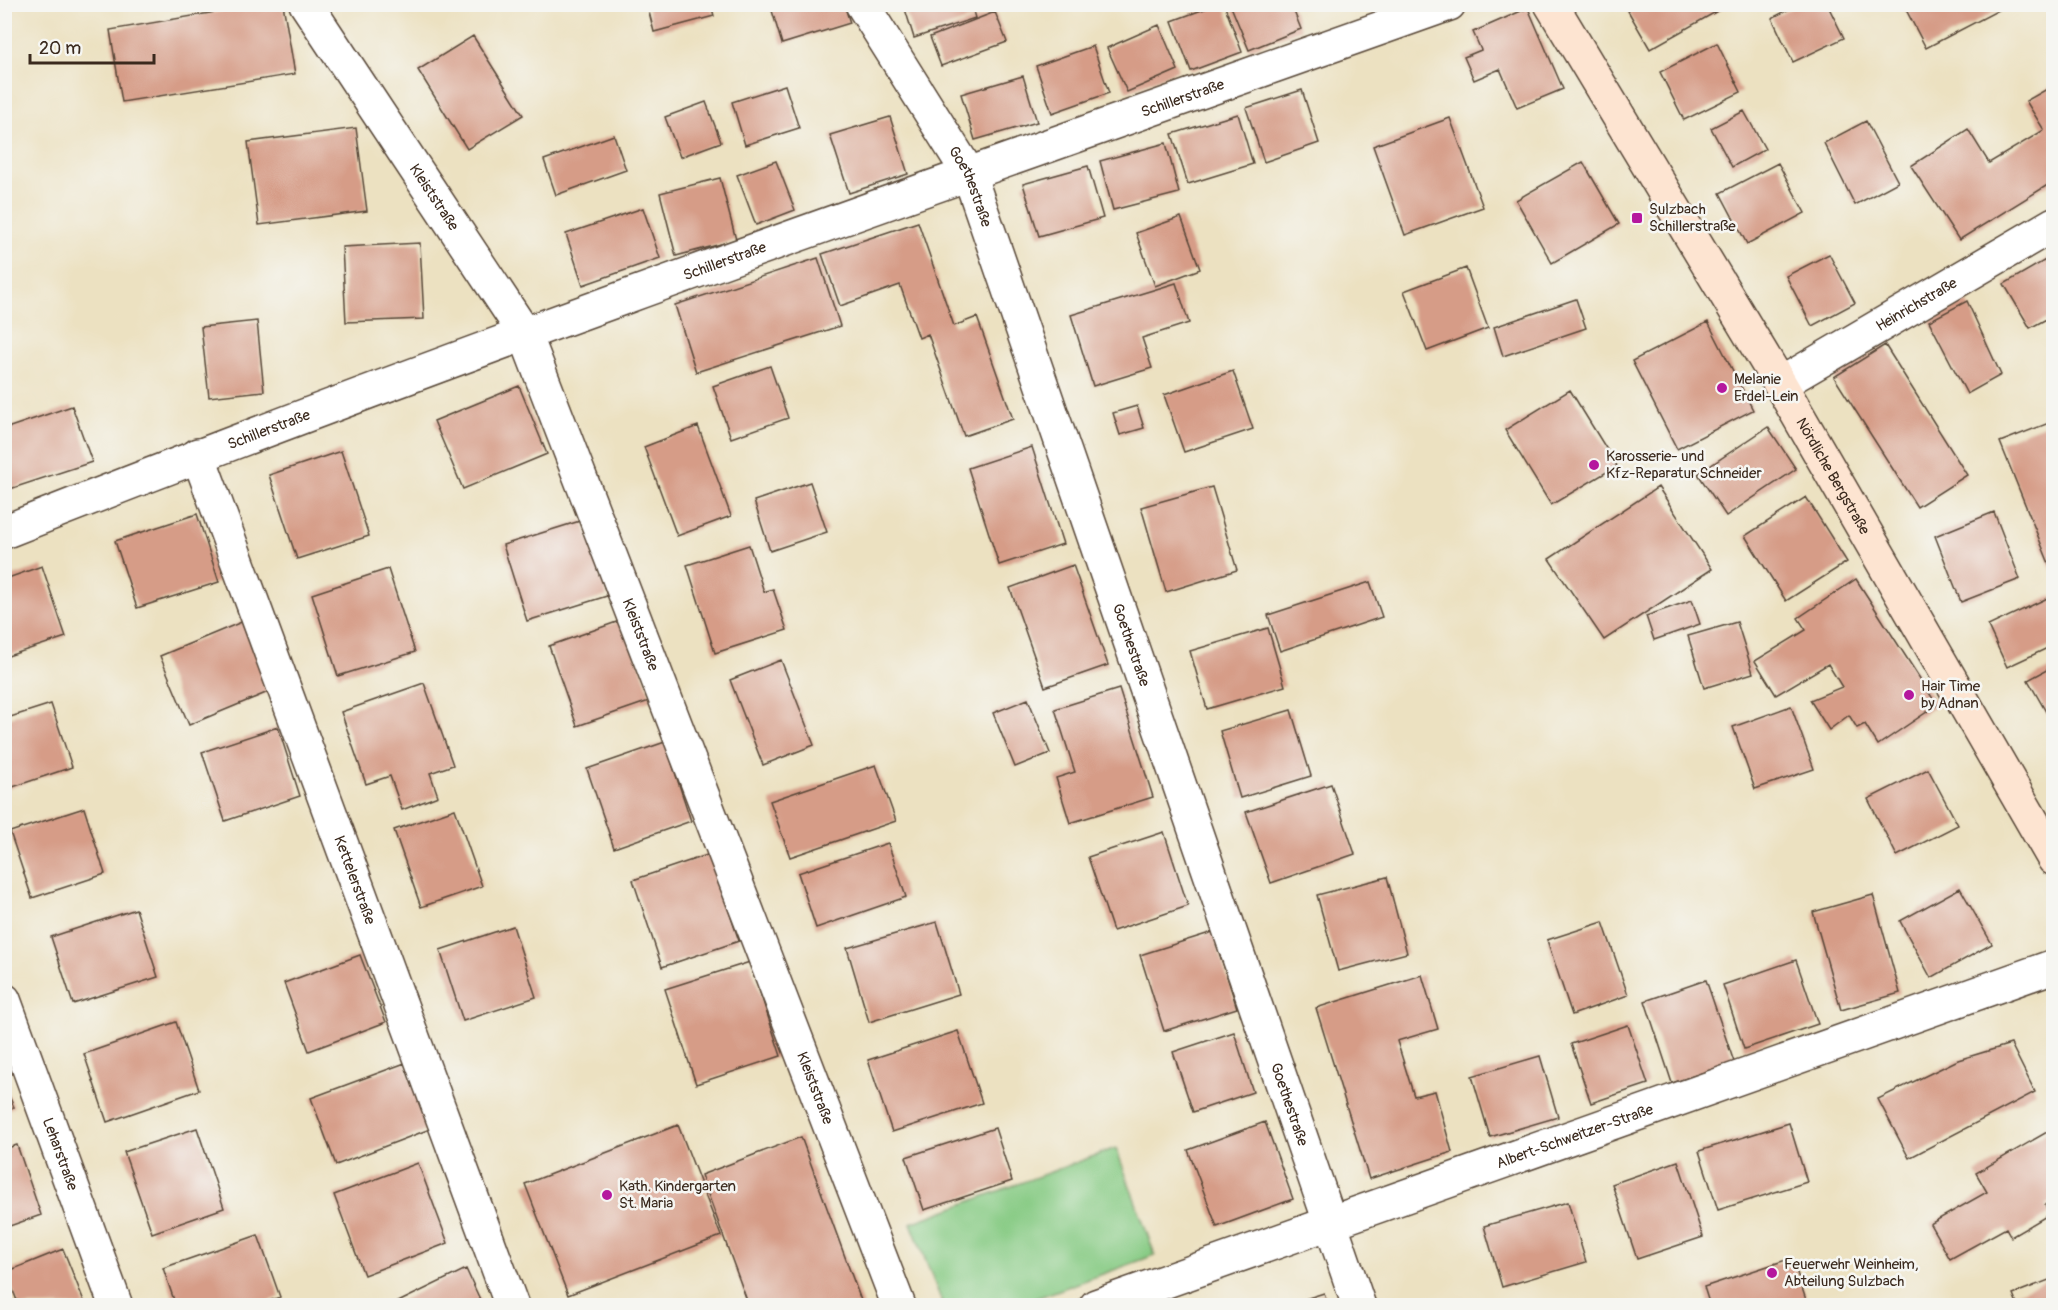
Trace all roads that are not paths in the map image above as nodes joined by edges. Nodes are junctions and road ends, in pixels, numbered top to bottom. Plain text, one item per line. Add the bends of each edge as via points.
1 (306, 4) edge
2 (862, 4) edge
3 (1449, 4) edge
4 (1551, 4) edge
5 (969, 174) junction
6 (2054, 224) edge
7 (525, 334) junction
8 (1779, 384) junction
9 (198, 455) junction
10 (4, 532) edge
11 (2054, 859) edge
12 (2054, 966) edge
13 (4, 1000) edge
14 (1329, 1222) junction
15 (116, 1305) edge
16 (512, 1305) edge
17 (899, 1305) edge
18 (1096, 1305) edge
19 (1359, 1305) edge

1 - 7 street, Kleiststraße
2 - 5 street, Goethestraße
3 - 5 street, Schillerstraße
4 - 8 main road, Nördliche Bergstraße
5 - 7 street, Schillerstraße
5 - 14 street, Goethestraße
6 - 8 street, Heinrichstraße
7 - 9 street, Schillerstraße
7 - 17 street, Kleiststraße
8 - 11 main road, Nördliche Bergstraße
9 - 10 street, Schillerstraße
9 - 16 street, Kettelerstraße
12 - 14 street, Albert-Schweitzer-Straße
13 - 15 street, Leharstraße
14 - 18 street, Albert-Schweitzer-Straße
14 - 19 street, Goethestraße

